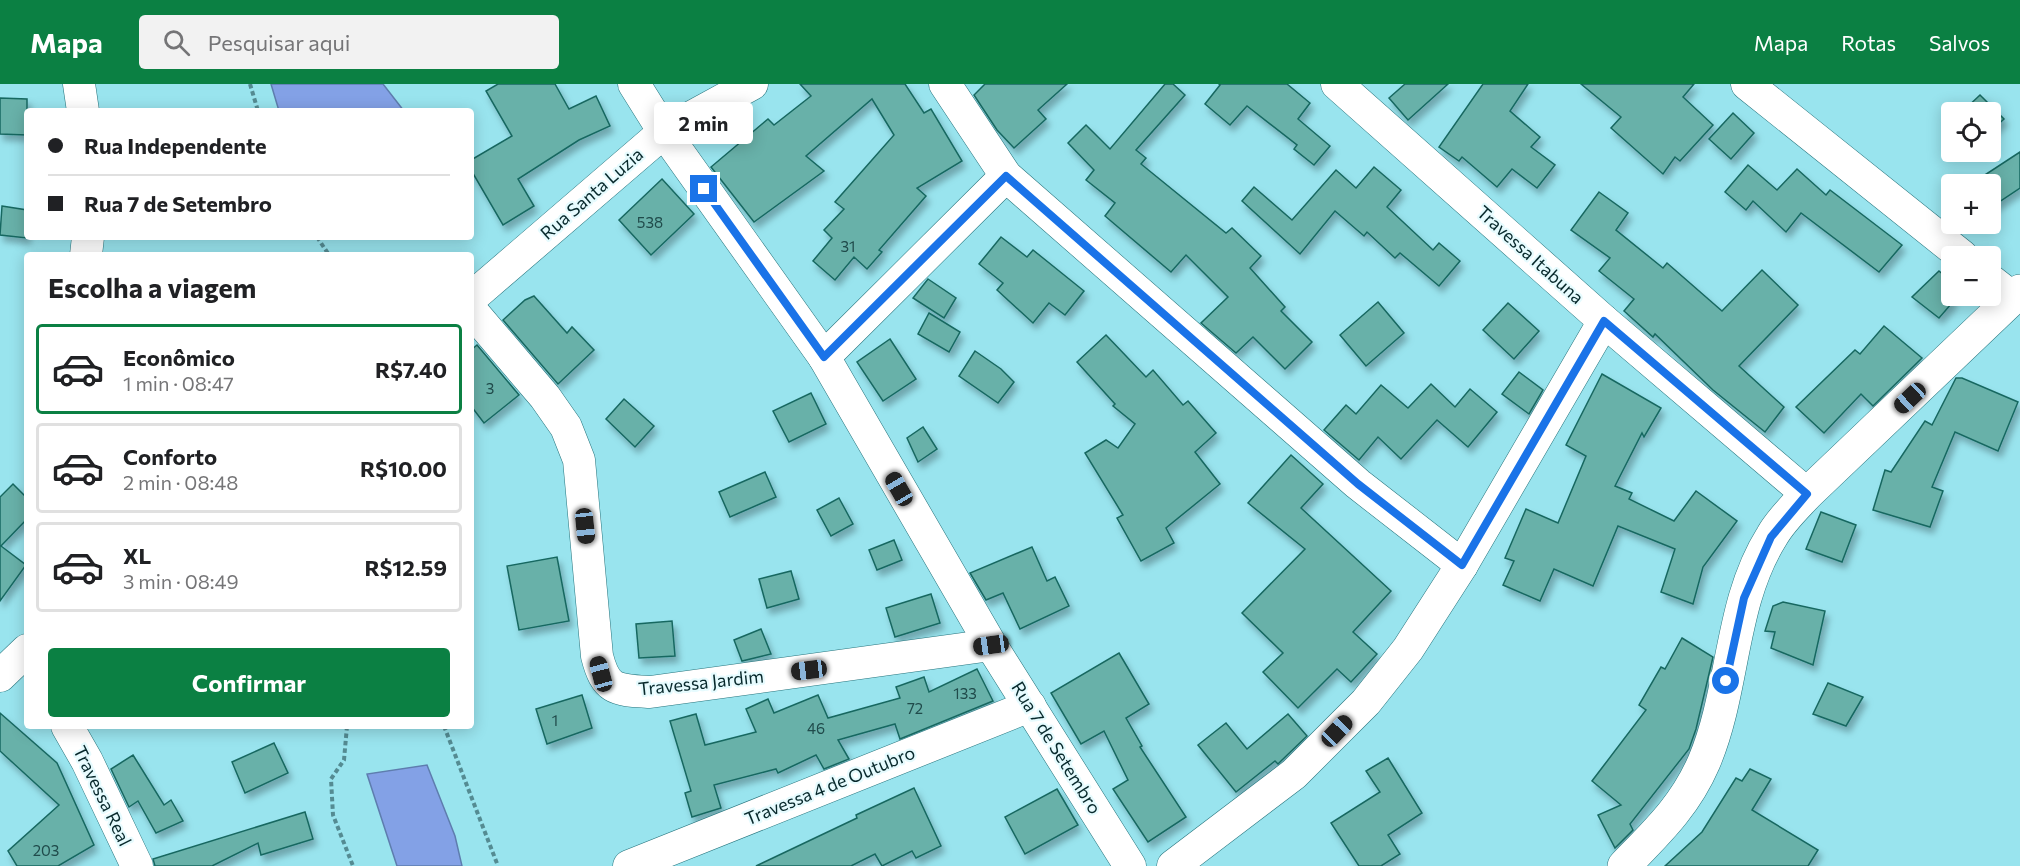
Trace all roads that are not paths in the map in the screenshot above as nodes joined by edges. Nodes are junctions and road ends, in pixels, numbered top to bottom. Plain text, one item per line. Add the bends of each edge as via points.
1 (79, 84) edge
2 (634, 84) edge
3 (752, 84) edge
4 (1337, 84) edge
5 (1747, 84) edge
6 (960, 90) edge
7 (83, 108) edge
8 (664, 132) junction
9 (1006, 176) junction
10 (1950, 246) edge
11 (2008, 290) edge
12 (474, 295) edge
13 (474, 314) edge
14 (1604, 321) junction
15 (824, 357) junction
16 (1807, 494) junction
17 (1462, 565) junction
18 (991, 645) junction
19 (24, 654) edge
20 (0, 676) edge
21 (1030, 706) junction
22 (69, 729) edge
23 (137, 866) edge
24 (629, 866) edge
25 (1130, 866) edge
26 (1173, 866) edge
27 (1624, 866) edge

1 - 7 street
2 - 8 street, Rua 7 de Setembro
3 - 8 street, Rua Santa Luzia
4 - 14 street, Travessa Itabuna
5 - 10 street
6 - 9 street
8 - 12 street, Rua Santa Luzia
8 - 15 street, Rua 7 de Setembro
9 - 15 street
9 - 17 street via 1358,484
11 - 16 street
13 - 18 street, Travessa Jardim via 566,427 579,460 597,656 608,684 618,690 650,692
14 - 16 street, Travessa Itabuna
14 - 17 street
15 - 18 street, Rua 7 de Setembro
16 - 27 street via 1771,537 1744,598 1704,761 1680,808
17 - 26 street via 1407,649 1366,702 1294,774
18 - 21 street, Rua 7 de Setembro
19 - 20 street
21 - 24 street, Travessa 4 de Outubro
21 - 25 street, Rua 7 de Setembro
22 - 23 street, Travessa Real

